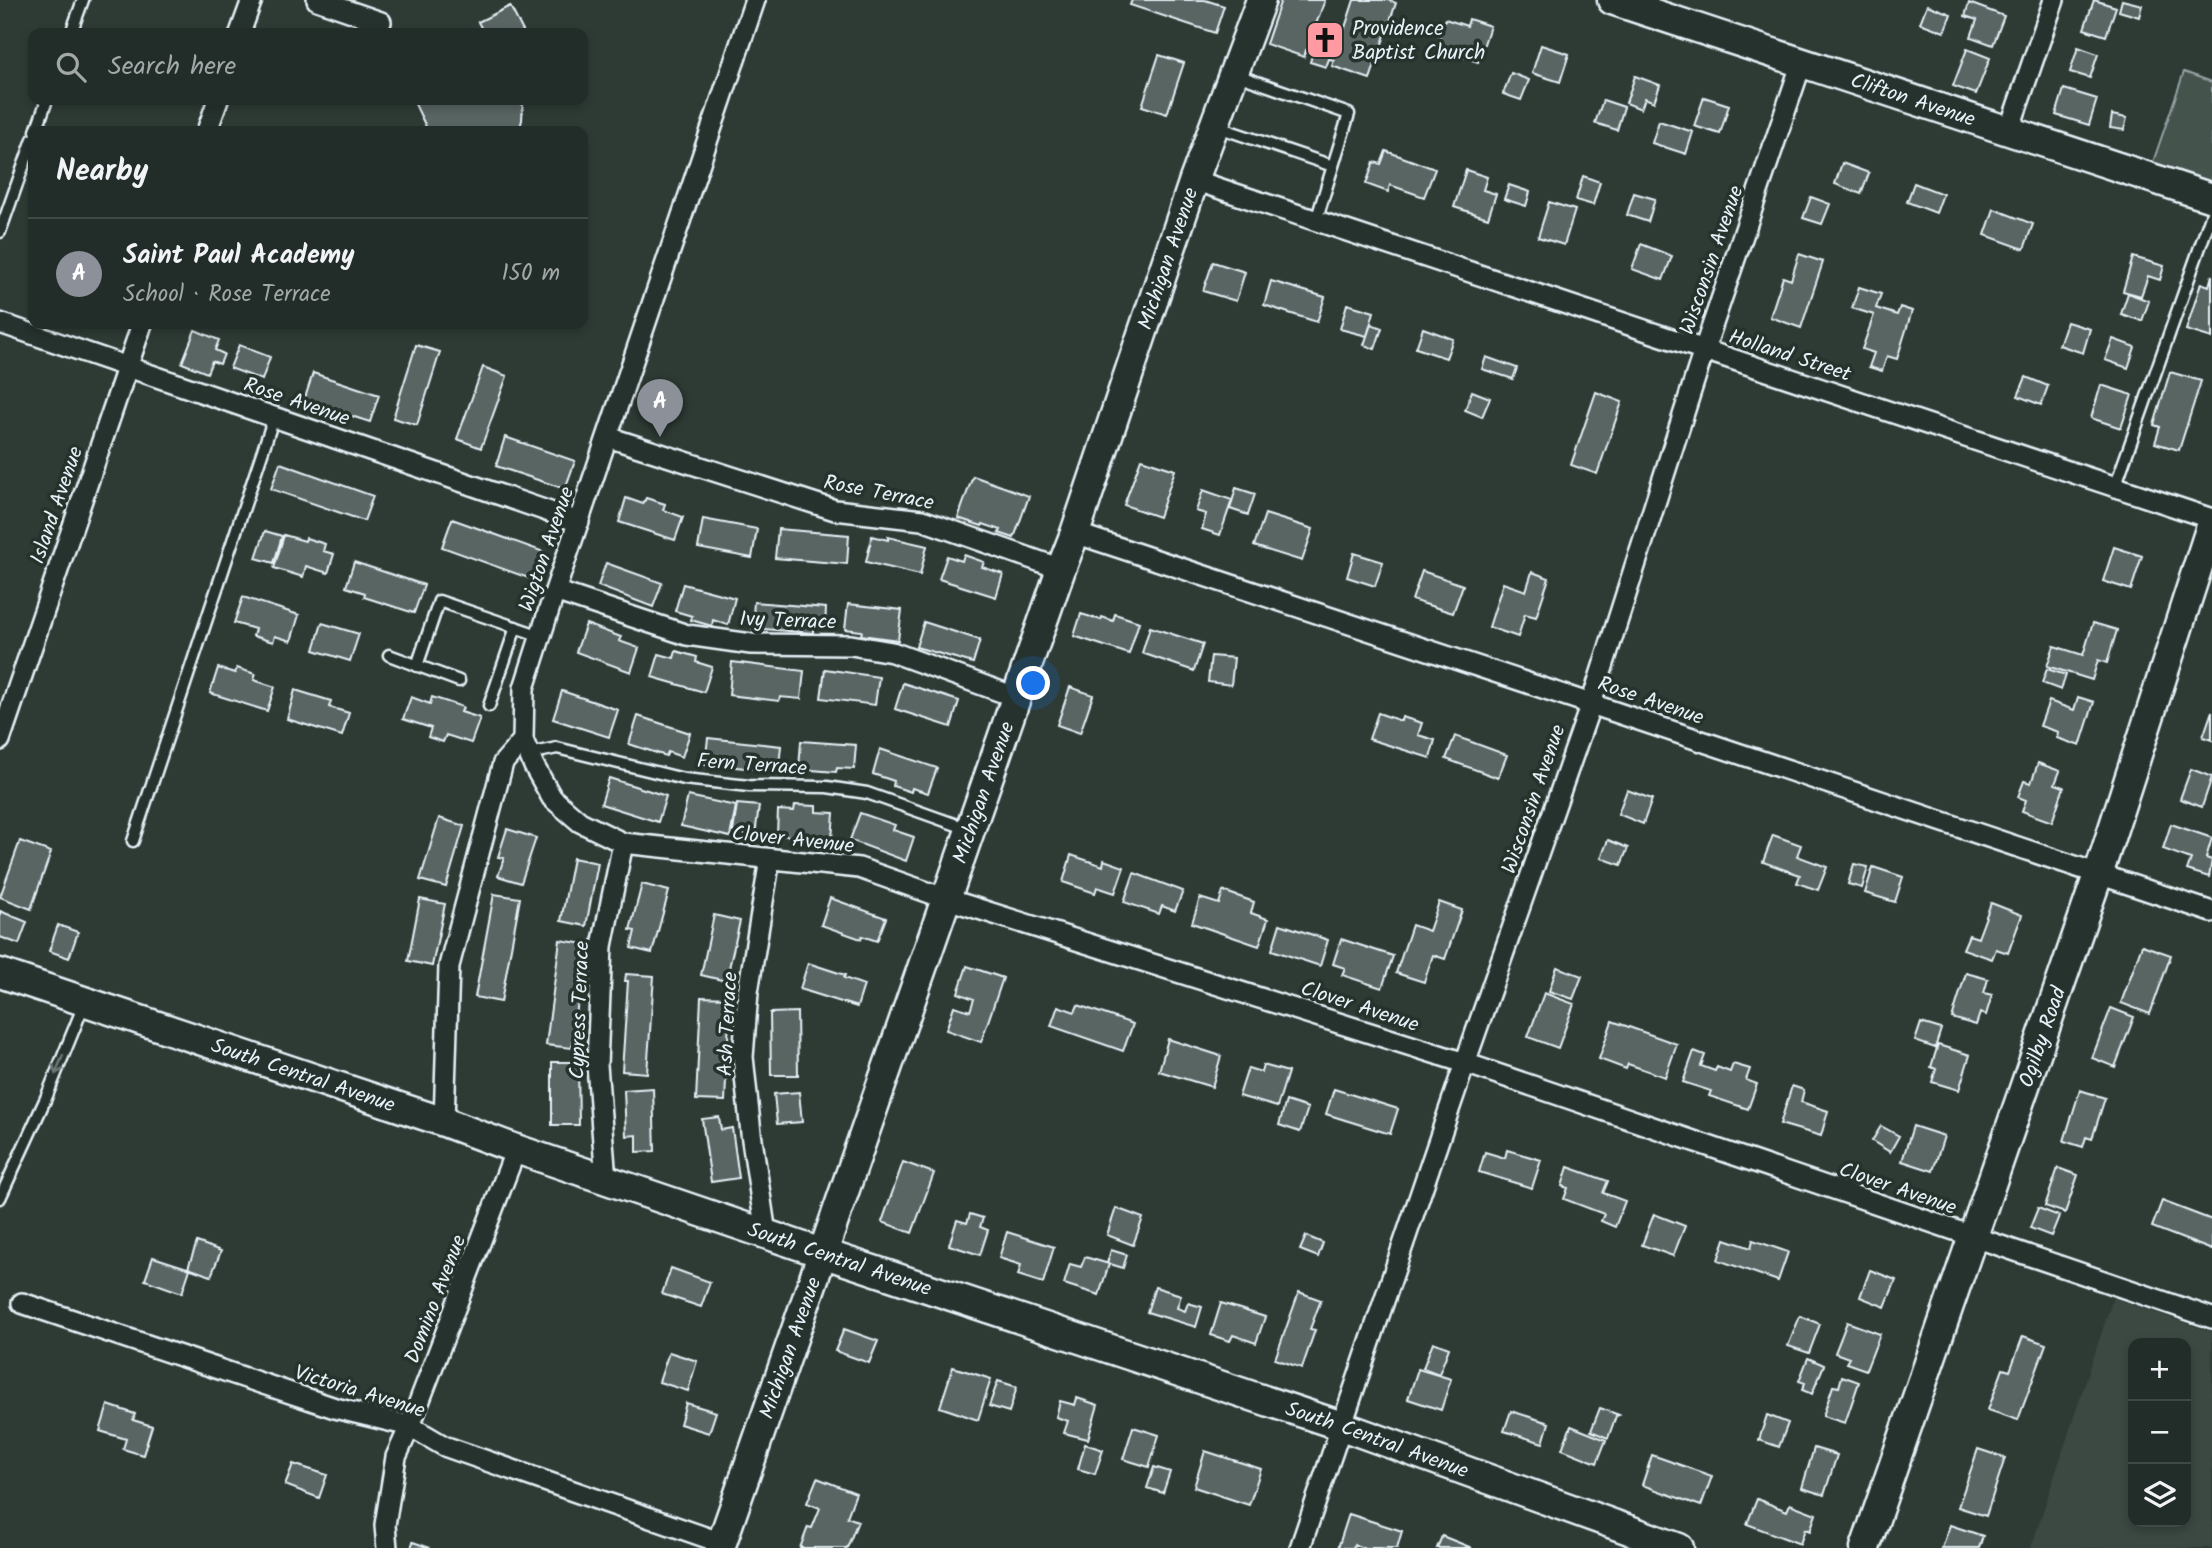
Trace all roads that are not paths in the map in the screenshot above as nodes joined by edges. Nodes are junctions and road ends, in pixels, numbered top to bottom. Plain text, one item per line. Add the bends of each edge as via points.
1 (83, 0) edge
2 (252, 0) edge
3 (317, 0) edge
4 (755, 0) edge
5 (1261, 0) edge
6 (1612, 0) edge
7 (2054, 0) edge
8 (381, 22) dead end
9 (73, 28) edge
10 (242, 28) edge
11 (1802, 62) junction
12 (1233, 74) junction
13 (45, 105) edge
14 (216, 105) edge
15 (1214, 125) junction
16 (38, 126) edge
17 (209, 126) edge
18 (2009, 130) junction
19 (28, 153) edge
20 (1333, 166) junction
21 (1194, 180) junction
22 (2212, 198) edge
23 (2212, 213) edge
24 (1316, 221) junction
25 (0, 232) edge
26 (0, 323) edge
27 (140, 329) edge
28 (1704, 350) junction
29 (127, 367) junction
30 (274, 417) junction
31 (608, 437) junction
32 (2115, 487) junction
33 (2212, 521) edge
34 (579, 522) junction
35 (1076, 534) junction
36 (1061, 569) junction
37 (555, 591) junction
38 (516, 627) junction
39 (541, 636) junction
40 (389, 655) dead end
41 (417, 666) junction
42 (459, 681) dead end
43 (1018, 698) junction
44 (1591, 704) junction
45 (489, 706) dead end
46 (0, 740) edge
47 (526, 747) junction
48 (971, 830) junction
49 (133, 841) dead end
50 (623, 843) junction
51 (770, 859) junction
52 (2098, 874) junction
53 (947, 899) junction
54 (2212, 912) edge
55 (0, 973) edge
56 (85, 1002) junction
57 (1465, 1063) junction
58 (444, 1122) junction
59 (516, 1149) junction
60 (606, 1180) junction
61 (0, 1198) edge
62 (766, 1234) junction
63 (1972, 1237) junction
64 (823, 1254) junction
65 (22, 1303) dead end
66 (2212, 1318) edge
67 (410, 1426) junction
68 (1342, 1426) junction
69 (721, 1546) edge
70 (387, 1548) edge
71 (1300, 1548) edge
72 (1679, 1548) edge
73 (1866, 1548) edge

1 - 9 lane
2 - 10 street
3 - 8 street
4 - 31 street, Wigton Avenue
5 - 12 street, Michigan Avenue
6 - 11 street, Clifton Avenue
7 - 18 street
11 - 18 street, Clifton Avenue
11 - 28 street, Wisconsin Avenue
12 - 15 street, Michigan Avenue
12 - 20 lane via 1349,114
13 - 16 lane
14 - 17 street
15 - 20 lane
15 - 21 street, Michigan Avenue
18 - 22 street, Clifton Avenue
19 - 25 lane
20 - 24 lane
21 - 24 street, Holland Street
21 - 35 street, Michigan Avenue
23 - 32 lane
24 - 28 street, Holland Street
26 - 29 street, Rose Avenue
27 - 29 street, Island Avenue
28 - 32 street, Holland Street
28 - 44 street, Wisconsin Avenue
29 - 30 street, Rose Avenue
29 - 46 street, Island Avenue
30 - 34 street, Rose Avenue
30 - 49 lane
31 - 34 street, Wigton Avenue
31 - 36 street, Rose Terrace via 835,510 922,520
32 - 33 street, Holland Street
33 - 52 street, Ogilby Road
34 - 37 street, Wigton Avenue
35 - 36 street, Michigan Avenue
35 - 44 street, Rose Avenue
36 - 43 street, Michigan Avenue
37 - 39 street, Wigton Avenue
37 - 43 street, Ivy Terrace via 687,635 751,644 851,645 892,652
38 - 39 lane
38 - 41 lane via 439,601
38 - 45 lane
39 - 47 street, Wigton Avenue via 524,688
40 - 41 lane
41 - 42 lane
43 - 48 street, Michigan Avenue
44 - 52 street, Rose Avenue
44 - 57 street, Wisconsin Avenue
47 - 48 lane, Fern Terrace via 557,748 684,779 867,793
47 - 50 street, Clover Avenue via 552,797 580,822
47 - 58 street via 503,763 449,967
48 - 53 street, Michigan Avenue
50 - 51 street, Clover Avenue
50 - 60 street, Cypress Terrace via 602,946 597,1065
51 - 53 street, Clover Avenue via 859,868
51 - 62 street, Ash Terrace via 748,992 743,1057
52 - 54 street, Rose Avenue
52 - 63 street, Ogilby Road
53 - 57 street, Clover Avenue
53 - 64 street, Michigan Avenue
55 - 56 street, South Central Avenue
56 - 58 street, South Central Avenue
56 -> 61 lane
57 - 63 street, Clover Avenue
57 - 68 street, Wisconsin Avenue
58 - 59 street, South Central Avenue
59 - 60 street, South Central Avenue
59 - 67 street, Domino Avenue
60 - 62 street, South Central Avenue
62 - 64 street, South Central Avenue
63 - 66 street, Clover Avenue
63 - 73 street, Ogilby Road
64 - 68 street, South Central Avenue
64 - 69 street, Michigan Avenue
65 - 67 street, Victoria Avenue via 335,1408
67 - 69 street, Victoria Avenue via 444,1446
67 - 70 street, Domino Avenue via 396,1457 385,1525
68 - 71 street, Wisconsin Avenue
68 - 72 street, South Central Avenue

